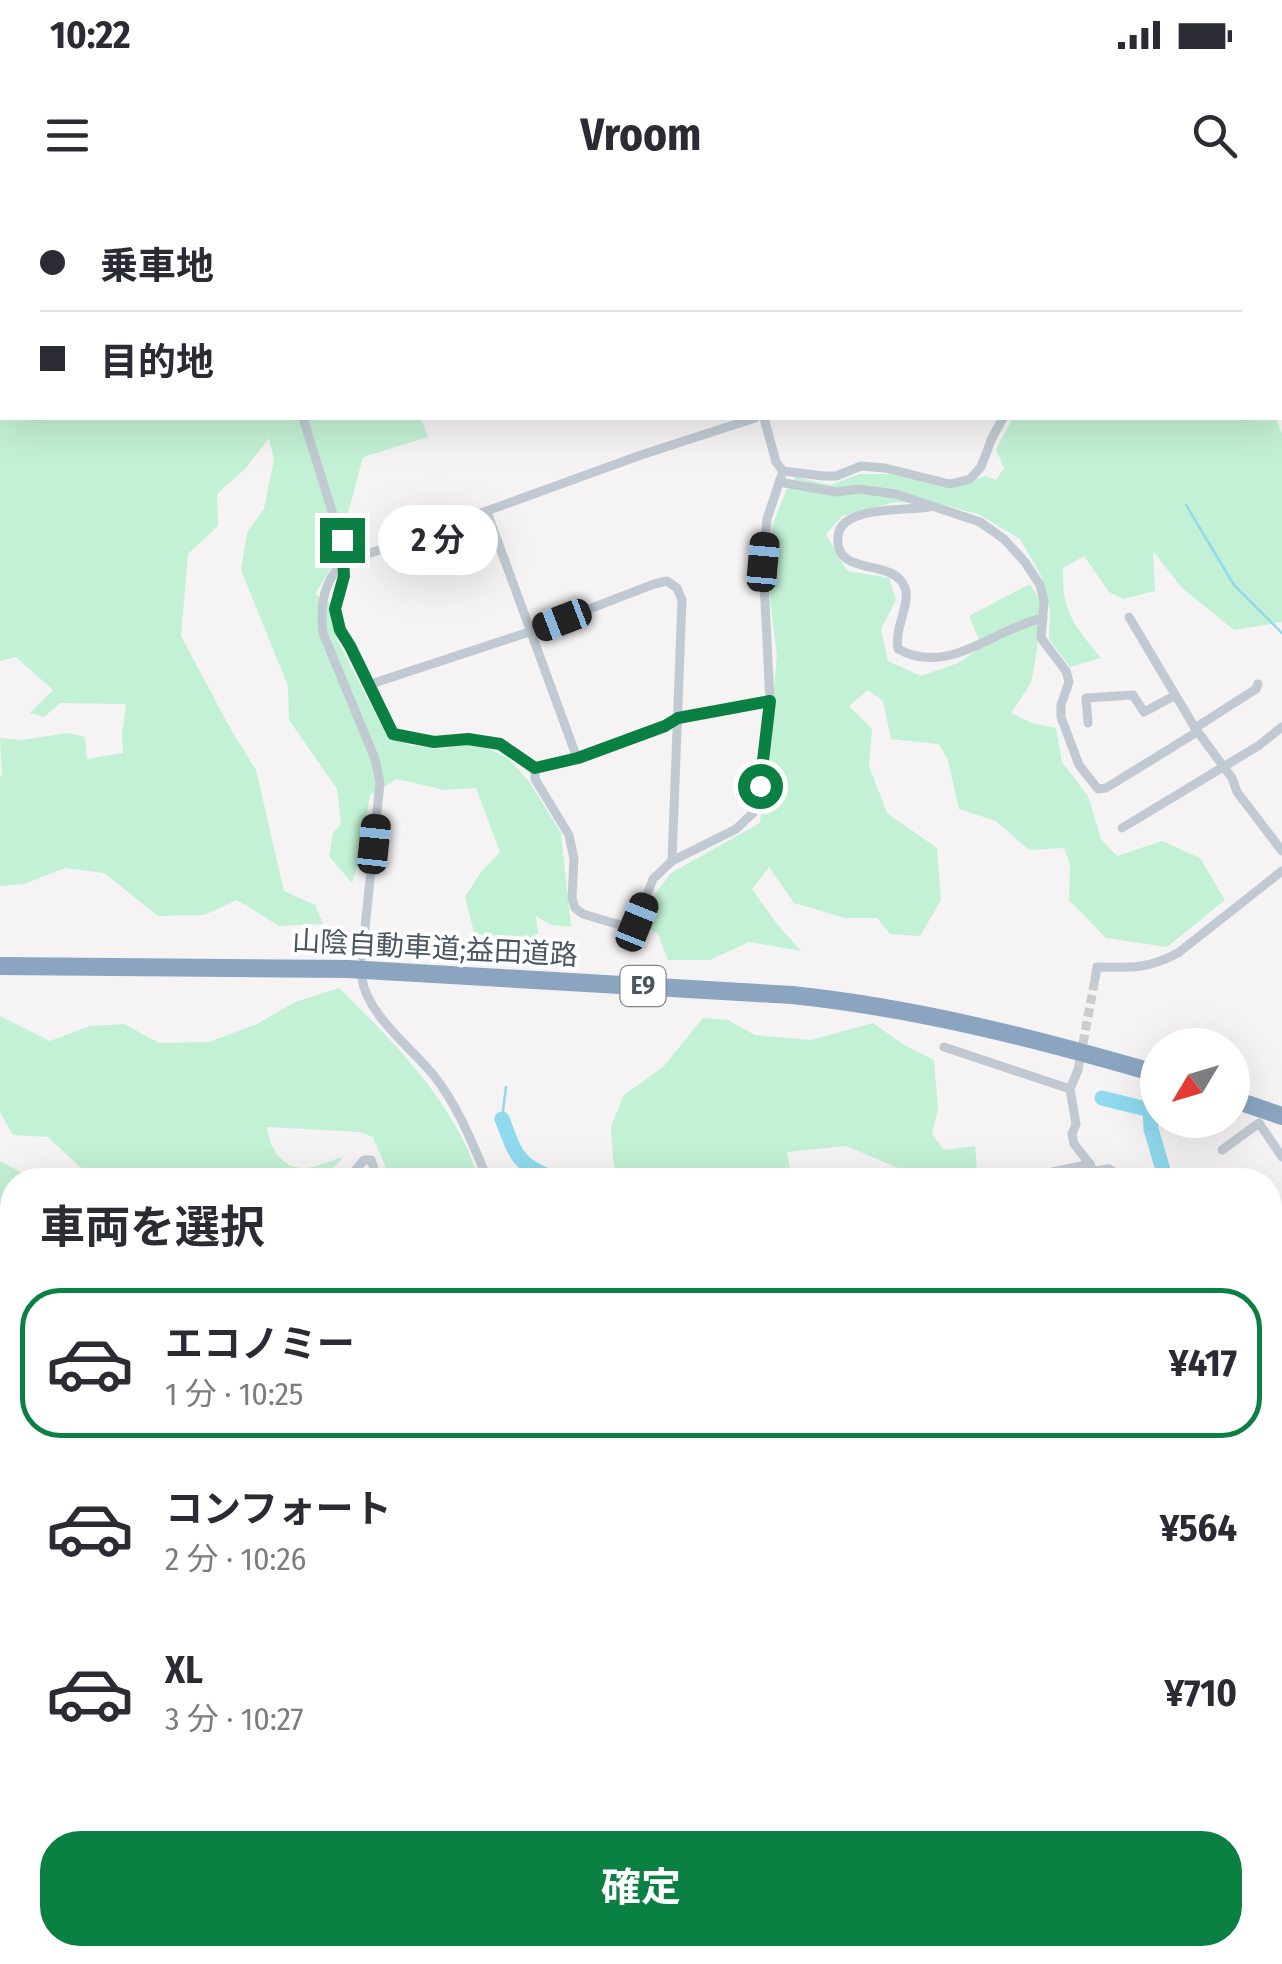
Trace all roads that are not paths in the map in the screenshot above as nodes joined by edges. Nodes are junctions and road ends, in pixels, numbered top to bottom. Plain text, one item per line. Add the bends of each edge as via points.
1 (305, 420) edge
2 (748, 420) edge
3 (765, 420) edge
4 (1001, 420) edge
5 (783, 471) junction
6 (779, 482) junction
7 (932, 507) junction
8 (487, 512) junction
9 (343, 562) junction
10 (1129, 617) dead end
11 (1043, 618) junction
12 (532, 632) junction
13 (1258, 684) dead end
14 (368, 685) junction
15 (1174, 696) junction
16 (770, 701) junction
17 (678, 718) junction
18 (1088, 723) dead end
19 (1282, 727) edge
20 (1196, 730) junction
21 (578, 758) junction
22 (1223, 766) junction
23 (535, 768) junction
24 (1122, 828) dead end
25 (1282, 851) edge
26 (672, 862) junction
27 (1282, 871) edge
28 (362, 957) dead end
29 (0, 966) edge
30 (362, 979) dead end
31 (1096, 979) dead end
32 (944, 1047) dead end
33 (1140, 1069) edge
34 (1078, 1070) tunnel mouth
35 (1070, 1089) junction
36 (1250, 1105) edge
37 (1282, 1116) edge
38 (1222, 1150) dead end
39 (1282, 1157) edge
40 (357, 1168) edge
41 (374, 1168) edge
42 (483, 1168) edge
43 (1091, 1168) edge

1 - 9 street
2 - 8 street
3 - 5 street
4 - 5 street via 981,468 950,484 861,466 836,476
5 - 6 street
6 - 7 street via 896,494
6 - 16 street via 766,520 763,562
7 - 11 street via 980,522 1004,539 1040,584
7 - 11 street via 858,516 842,526 838,538 856,566 894,572 905,586 898,650 922,659 952,656
8 - 9 street
8 - 12 street
9 - 14 street via 335,609
9 - 28 street via 327,586 323,634 380,784
10 - 15 street
11 - 20 street via 1041,638 1069,682 1061,716 1078,765 1098,788
12 - 14 street
12 - 17 street via 667,580 682,600
12 - 21 street
13 - 20 street
14 - 23 street via 393,734 500,744
15 - 18 street via 1144,712 1133,695 1086,698
15 - 20 street
16 - 17 street
16 - 26 street via 753,813
17 - 21 street
17 - 26 street
19 - 22 street
20 - 22 street
21 - 23 street
22 - 24 street
22 - 25 street
23 - 26 street via 569,835 572,898 583,914 630,928 653,879
27 - 31 street via 1178,953 1142,968 1097,967
29 - 33 highway, 山陰自動車道;益田道路 / E9 via 348,969 829,999 986,1026
30 - 42 street via 369,1002 456,1108
32 - 35 street
34 - 35 street
35 - 43 street via 1074,1144
36 - 37 highway
38 - 39 street via 1259,1123
40 - 41 street via 364,1160

